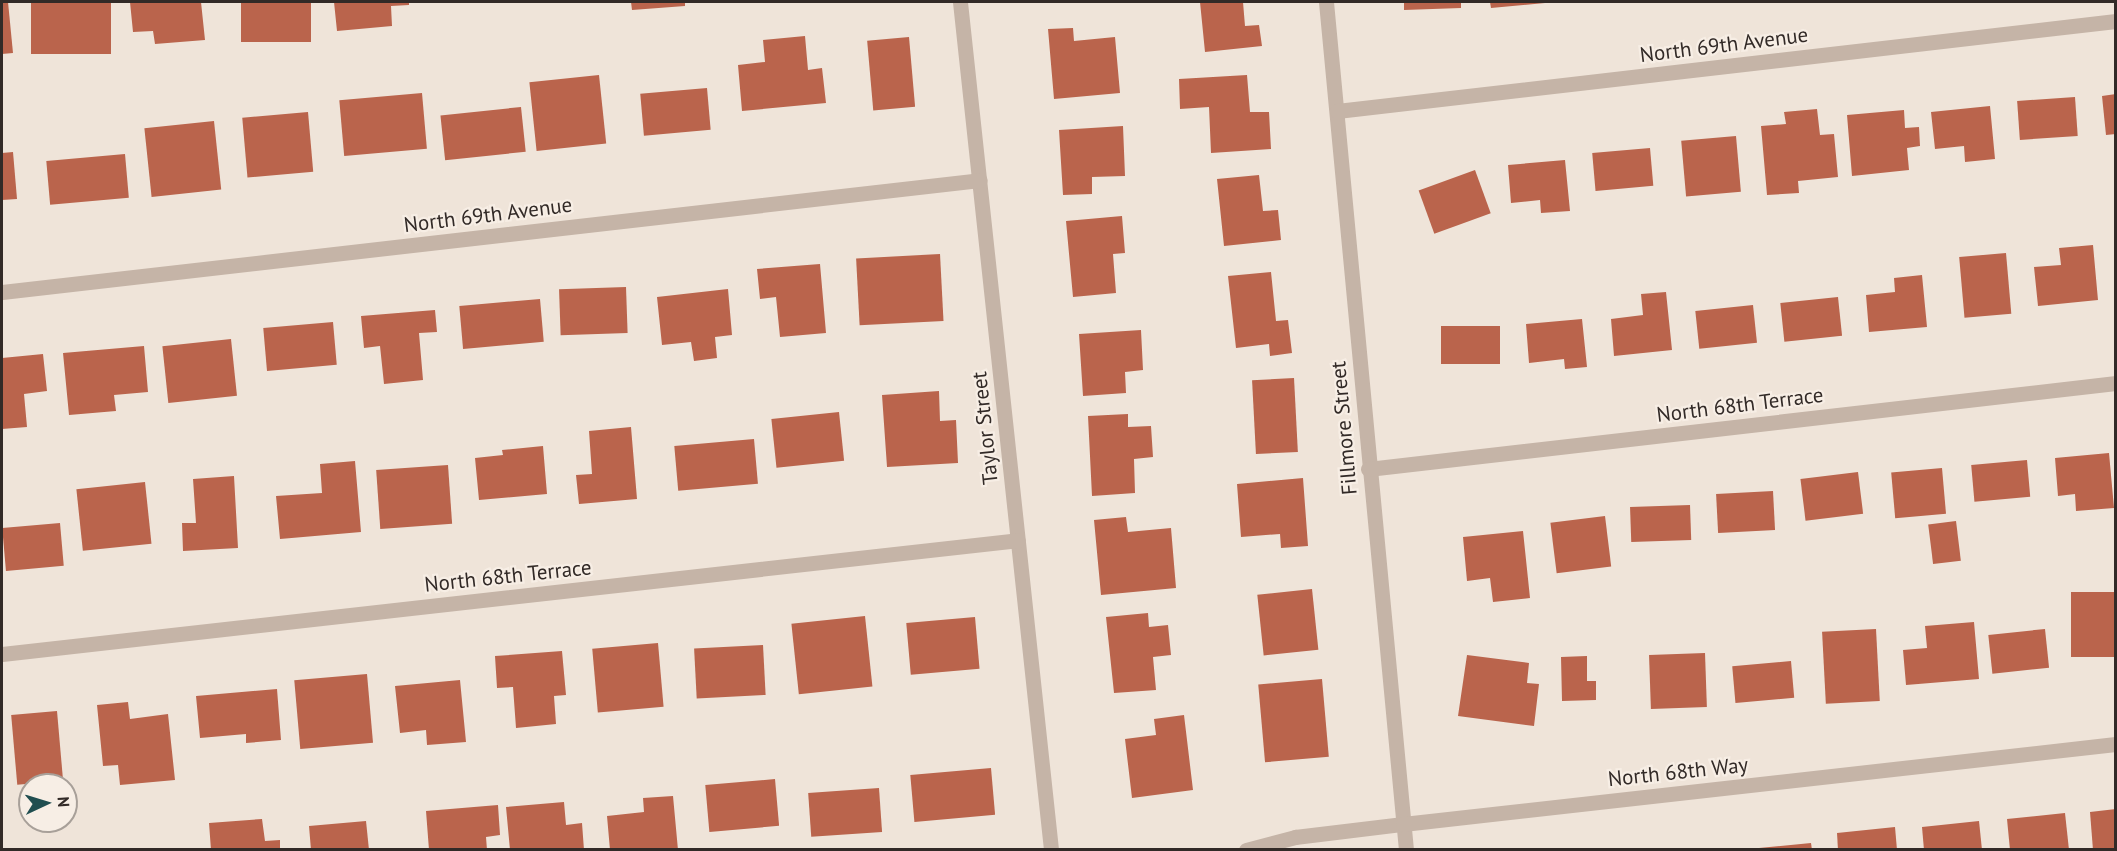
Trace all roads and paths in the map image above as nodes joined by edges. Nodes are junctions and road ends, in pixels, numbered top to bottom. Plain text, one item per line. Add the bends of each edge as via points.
1 (960, 2) edge
2 (1326, 2) edge
3 (2115, 21) edge
4 (1337, 111) junction
5 (980, 180) junction
6 (2, 292) edge
7 (2115, 383) edge
8 (1368, 469) junction
9 (1018, 540) junction
10 (2, 654) edge
11 (2115, 744) edge
12 (1403, 824) junction
13 (1051, 849) edge
14 (1246, 849) edge
15 (1406, 849) edge

1 - 5 street, Taylor Street
2 - 4 street, Fillmore Street
3 - 4 street, North 69th Avenue
4 - 8 street, Fillmore Street
5 - 6 street, North 69th Avenue
5 - 9 street, Taylor Street
7 - 8 street, North 68th Terrace
8 - 12 street, Fillmore Street
9 - 10 street, North 68th Terrace
9 - 13 street, Taylor Street
11 - 12 street, North 68th Way
12 - 14 street, North 68th Way via 1295,837
12 - 15 street, Fillmore Street

